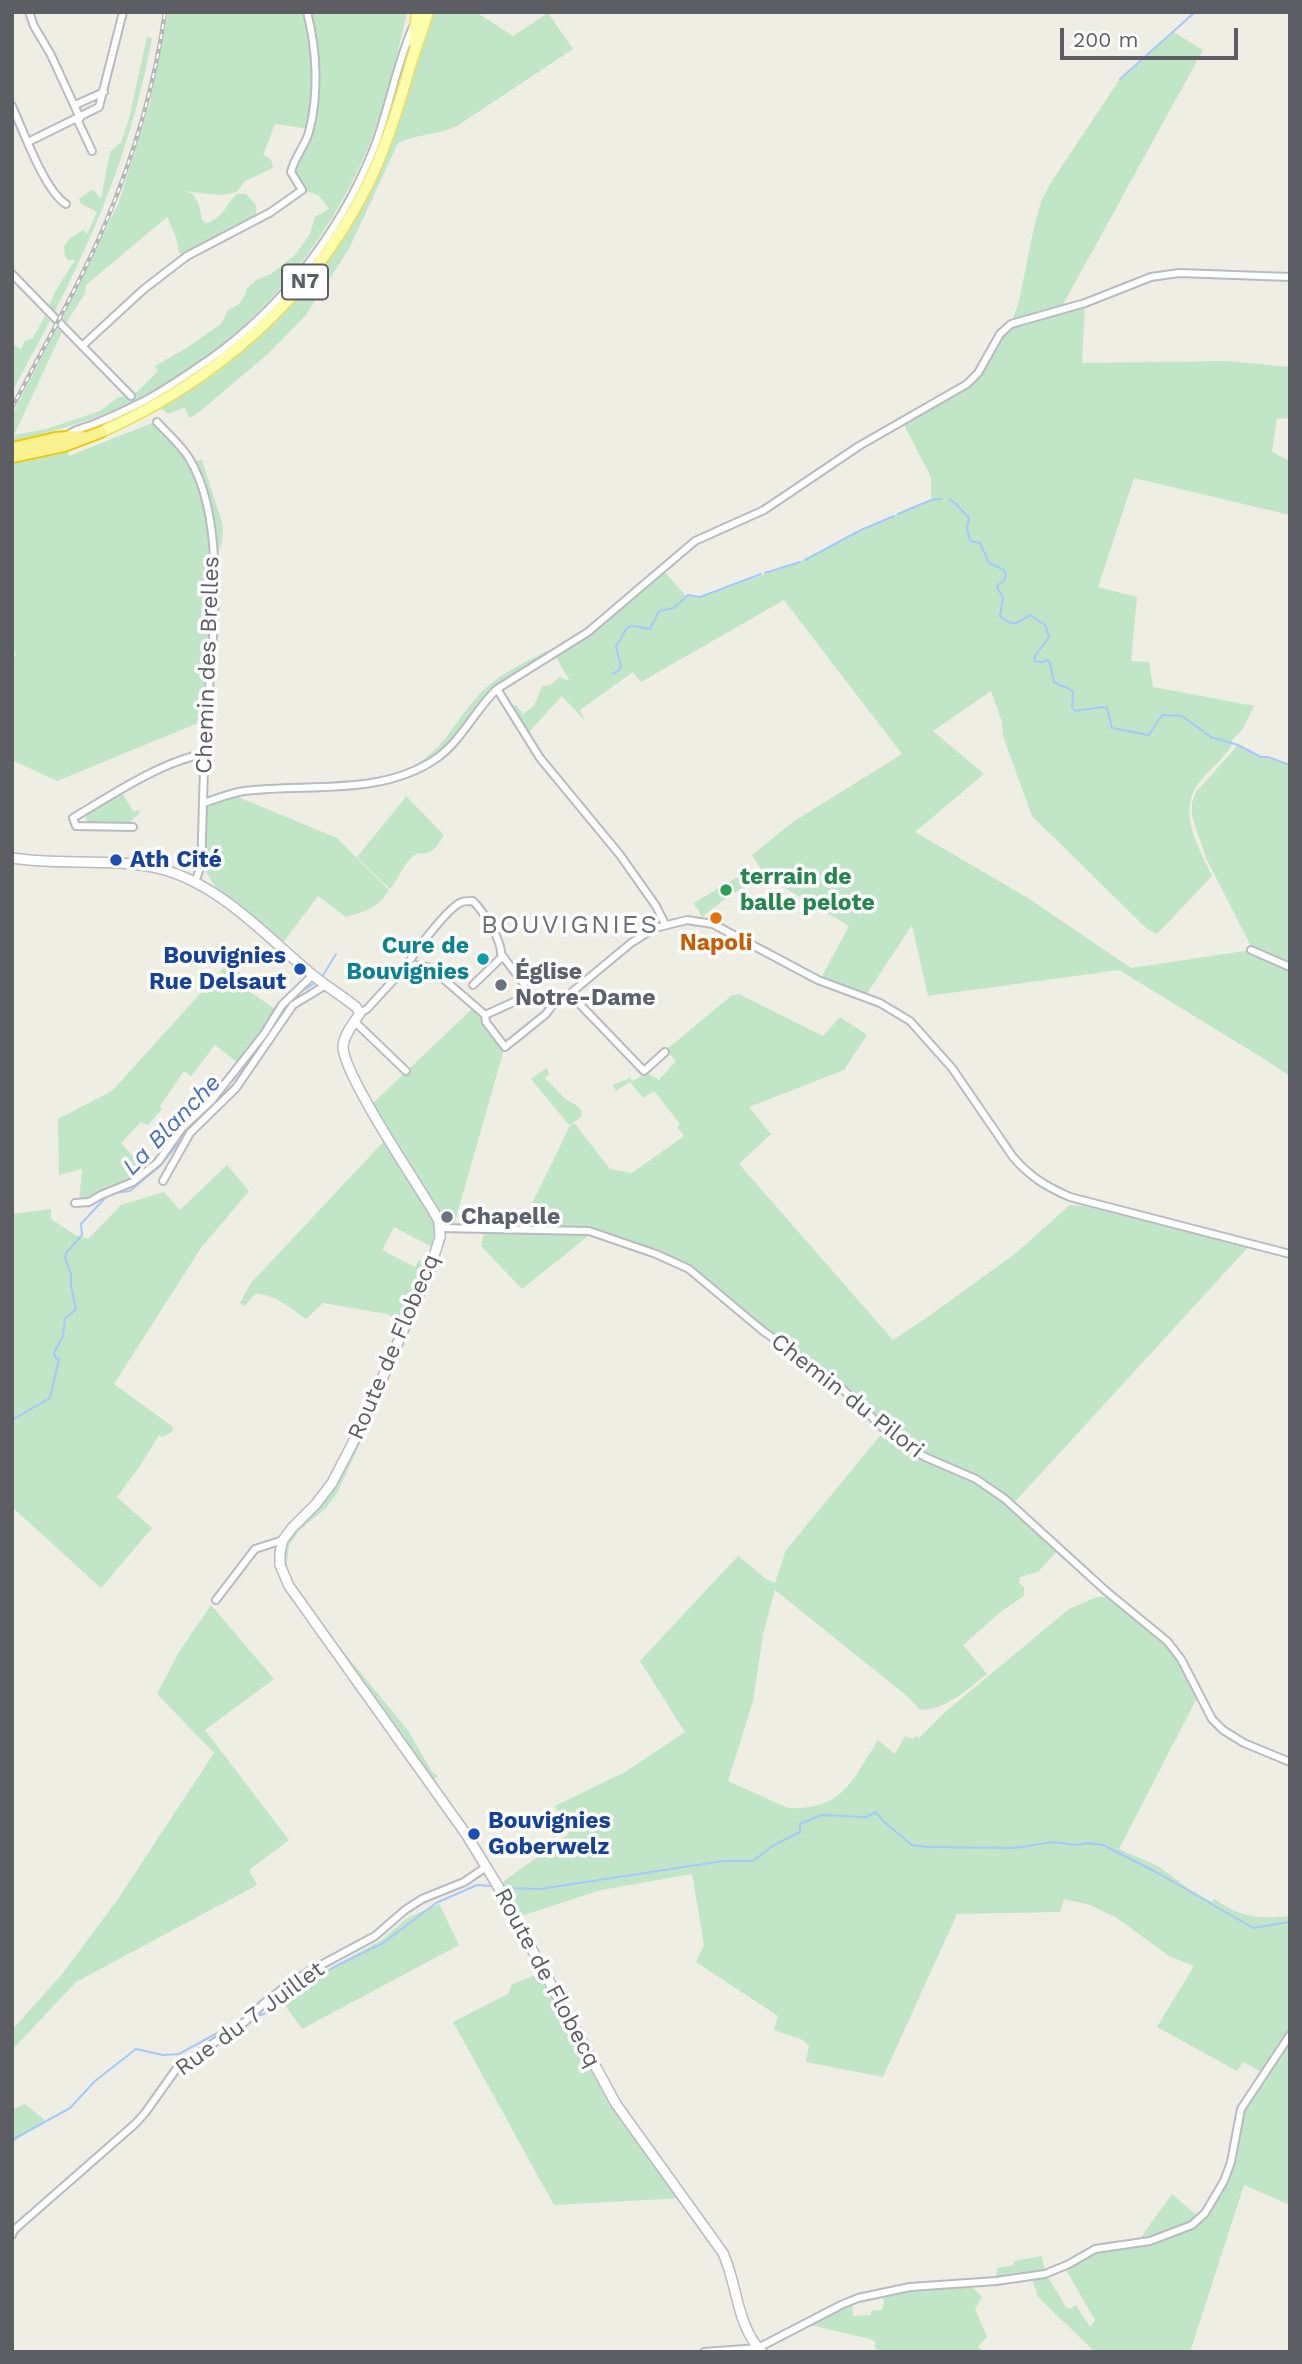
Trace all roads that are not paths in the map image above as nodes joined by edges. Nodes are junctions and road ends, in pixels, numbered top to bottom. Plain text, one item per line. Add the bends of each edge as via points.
1 (37, 12) edge
2 (123, 12) edge
3 (307, 12) edge
4 (428, 12) edge
5 (29, 14) edge
6 (417, 15) edge
7 (414, 53) junction
8 (104, 92) junction
9 (75, 105) junction
10 (12, 106) edge
11 (78, 118) junction
12 (28, 142) junction
13 (92, 151) dead end
14 (66, 204) dead end
15 (13, 274) edge
16 (1290, 277) edge
17 (82, 345) junction
18 (131, 396) dead end
19 (157, 422) dead end
20 (101, 432) junction
21 (65, 437) junction
22 (12, 448) edge
23 (12, 457) edge
24 (497, 689) junction
25 (204, 754) junction
26 (203, 803) junction
27 (133, 827) dead end
28 (12, 858) edge
29 (195, 882) junction
30 (665, 924) junction
31 (1251, 950) dead end
32 (503, 956) junction
33 (1290, 967) edge
34 (405, 969) junction
35 (320, 980) junction
36 (472, 985) dead end
37 (570, 993) junction
38 (528, 996) junction
39 (552, 1006) junction
40 (360, 1013) junction
41 (485, 1015) junction
42 (355, 1022) junction
43 (665, 1052) dead end
44 (405, 1070) dead end
45 (163, 1181) dead end
46 (75, 1203) dead end
47 (439, 1228) junction
48 (1290, 1254) edge
49 (283, 1540) junction
50 (216, 1600) dead end
51 (1290, 1762) edge
52 (486, 1867) junction
53 (1290, 2035) edge
54 (12, 2235) edge
55 (760, 2350) edge
56 (704, 2352) edge

1 - 5 street
2 - 8 street
3 - 17 street via 315,48 314,90 309,133 291,172 302,190 271,212 187,256
4 - 7 main road
5 - 9 street
6 - 7 main road, N7
6 - 21 street via 367,166 334,226 289,286 243,332 188,374 141,403
7 - 20 main road, N7 via 387,141 366,188 304,284 205,375
8 - 9 street
8 - 11 street via 99,107
9 - 11 street
10 - 12 street
11 - 12 street
11 - 13 street
12 - 14 street via 59,200
15 - 17 street
16 - 24 street via 1163,274 1012,324 1000,334 967,384 859,446 764,510 695,541 597,626
17 - 18 street
19 - 25 street, Chemin des Brelles via 190,459 211,527 214,615
20 - 21 highway, N7
20 - 23 highway
21 - 22 highway, N7
24 - 26 street via 444,752 410,772 369,783 247,790
24 - 30 street via 540,758 620,855
25 - 26 street, Chemin des Brelles
25 - 27 street via 125,785 73,818 76,827
26 - 29 street, Chemin des Brelles via 201,866
28 - 29 street via 135,865
29 - 35 street
30 - 37 street via 631,943
30 - 48 street via 687,920 713,924 818,980 900,1014 952,1068 1023,1168 1045,1186 1070,1197
31 - 33 street
32 - 34 street via 479,906 463,902 418,948
32 - 36 street
32 - 38 street
34 - 40 street
34 - 41 street via 415,965 431,968
35 - 40 street
35 - 45 street via 293,1005 236,1088 190,1133
35 - 46 street via 282,1005 224,1086 182,1128 158,1162 133,1182 89,1202
37 - 39 street
37 - 43 street via 644,1070
38 - 39 street
38 - 41 street
39 - 41 street via 505,1048
40 - 42 street, Route de Flobecq
42 - 44 street
42 - 47 street, Route de Flobecq via 344,1039 344,1059
47 - 49 street, Route de Flobecq via 424,1284 352,1447 324,1493
47 - 51 street, Chemin du Pilori via 589,1231 689,1269 833,1380 902,1443 976,1479 1005,1499 1167,1641 1223,1730
49 - 50 street, Route de Flobecq via 255,1549
49 - 52 street, Route de Flobecq via 280,1565 289,1586
52 - 54 street, Rue du 7 Juillet via 464,1882 422,1899 375,1936 308,1972 177,2067 135,2124
52 - 55 street, Route de Flobecq via 616,2104 723,2253 744,2324
53 - 55 street via 1241,2109 1224,2180 1205,2213 1192,2225 1136,2244 1102,2247 1037,2275 910,2287 858,2298
55 - 56 street

